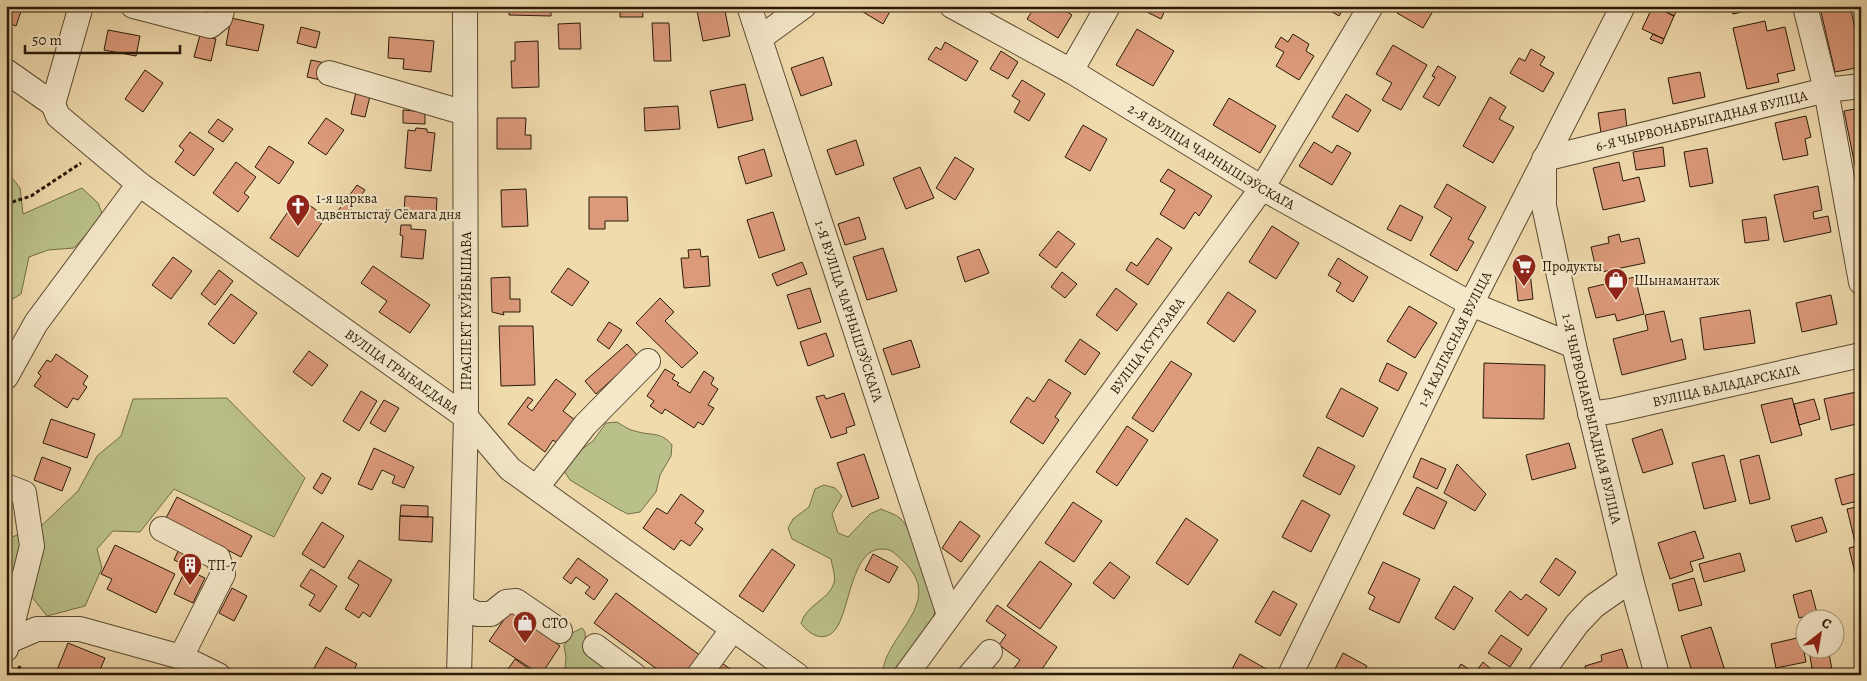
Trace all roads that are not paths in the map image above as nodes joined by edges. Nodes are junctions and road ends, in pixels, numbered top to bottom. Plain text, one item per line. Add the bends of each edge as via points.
1 (81, 6) edge
2 (134, 6) edge
3 (223, 6) edge
4 (465, 6) edge
5 (749, 6) edge
6 (804, 6) edge
7 (952, 6) edge
8 (1108, 6) edge
9 (1371, 6) edge
10 (1623, 6) edge
11 (1805, 6) edge
12 (760, 38) junction
13 (6, 71) edge
14 (1072, 71) junction
15 (329, 73) dead end
16 (1861, 86) edge
17 (1826, 90) junction
18 (53, 104) junction
19 (465, 113) junction
20 (1544, 159) junction
21 (139, 184) junction
22 (1262, 188) junction
23 (1861, 282) edge
24 (1471, 304) junction
25 (1574, 346) junction
26 (1861, 355) edge
27 (648, 361) dead end
28 (6, 377) edge
29 (1590, 414) junction
30 (466, 417) junction
31 (6, 486) edge
32 (537, 487) junction
33 (162, 529) dead end
34 (1631, 580) junction
35 (462, 607) junction
36 (949, 615) junction
37 (734, 629) junction
38 (560, 631) dead end
39 (7, 643) edge
40 (595, 646) dead end
41 (990, 652) dead end
42 (191, 666) edge
43 (218, 675) edge
44 (459, 675) edge
45 (634, 675) edge
46 (699, 675) edge
47 (797, 675) edge
48 (906, 675) edge
49 (970, 675) edge
50 (1290, 675) edge
51 (1540, 675) edge
52 (1657, 675) edge

1 - 18 street
2 - 3 street via 210,26 220,18
4 - 19 street, ПРАСПЕКТ КУЙБЫШАВА
5 - 12 street, 1-Я ВУЛІЦА ЧАРНЫШЭЎСКАГА
6 - 12 street
7 - 14 street, 2-Я ВУЛІЦА ЧАРНЫШЭЎСКАГА
8 - 14 street
9 - 22 street, ВУЛІЦА КУТУЗАВА
10 - 20 street, 1-Я КАЛГАСНАЯ ВУЛІЦА
11 - 17 street
12 - 36 street, 1-Я ВУЛІЦА ЧАРНЫШЭЎСКАГА
13 - 18 street, ВУЛІЦА ГРЫБАЕДАВА
14 - 22 street, 2-Я ВУЛІЦА ЧАРНЫШЭЎСКАГА
15 - 19 street
16 - 17 street, 6-Я ЧЫРВОНАБРЫГАДНАЯ ВУЛІЦА
17 - 20 street, 6-Я ЧЫРВОНАБРЫГАДНАЯ ВУЛІЦА
17 - 23 street
18 - 21 street, ВУЛІЦА ГРЫБАЕДАВА via 58,116
19 - 30 street, ПРАСПЕКТ КУЙБЫШАВА
20 - 24 street, 1-Я КАЛГАСНАЯ ВУЛІЦА
20 - 25 street, 1-Я ЧЫРВОНАБРЫГАДНАЯ ВУЛІЦА via 1544,206
21 - 28 street via 36,322
21 - 30 street, ВУЛІЦА ГРЫБАЕДАВА
22 - 24 street, 2-Я ВУЛІЦА ЧАРНЫШЭЎСКАГА
22 - 36 street, ВУЛІЦА КУТУЗАВА
24 - 25 street, 2-Я ВУЛІЦА ЧАРНЫШЭЎСКАГА
24 - 50 street, 1-Я КАЛГАСНАЯ ВУЛІЦА
25 - 29 street, 1-Я ЧЫРВОНАБРЫГАДНАЯ ВУЛІЦА
26 - 29 street, ВУЛІЦА ВАЛАДАРСКАГА
27 - 32 street via 585,425
29 - 34 street, 1-Я ЧЫРВОНАБРЫГАДНАЯ ВУЛІЦА
30 - 32 street, ВУЛІЦА ГРЫБАЕДАВА via 510,468
30 - 35 street, ПРАСПЕКТ КУЙБЫШАВА
31 - 39 street via 24,493 32,546
32 - 37 street, ВУЛІЦА ГРЫБАЕДАВА
33 - 42 street via 218,558 223,574
34 - 51 street via 1594,606
34 - 52 street, 1-Я ЧЫРВОНАБРЫГАДНАЯ ВУЛІЦА
35 - 38 street via 477,614 491,614 506,602 516,601
35 - 44 street, ПРАСПЕКТ КУЙБЫШАВА
36 - 48 street, ВУЛІЦА КУТУЗАВА
37 - 46 street
37 - 47 street, ВУЛІЦА ГРЫБАЕДАВА
39 - 42 street via 37,629 80,629
40 - 45 street
41 - 49 street
42 - 43 street

